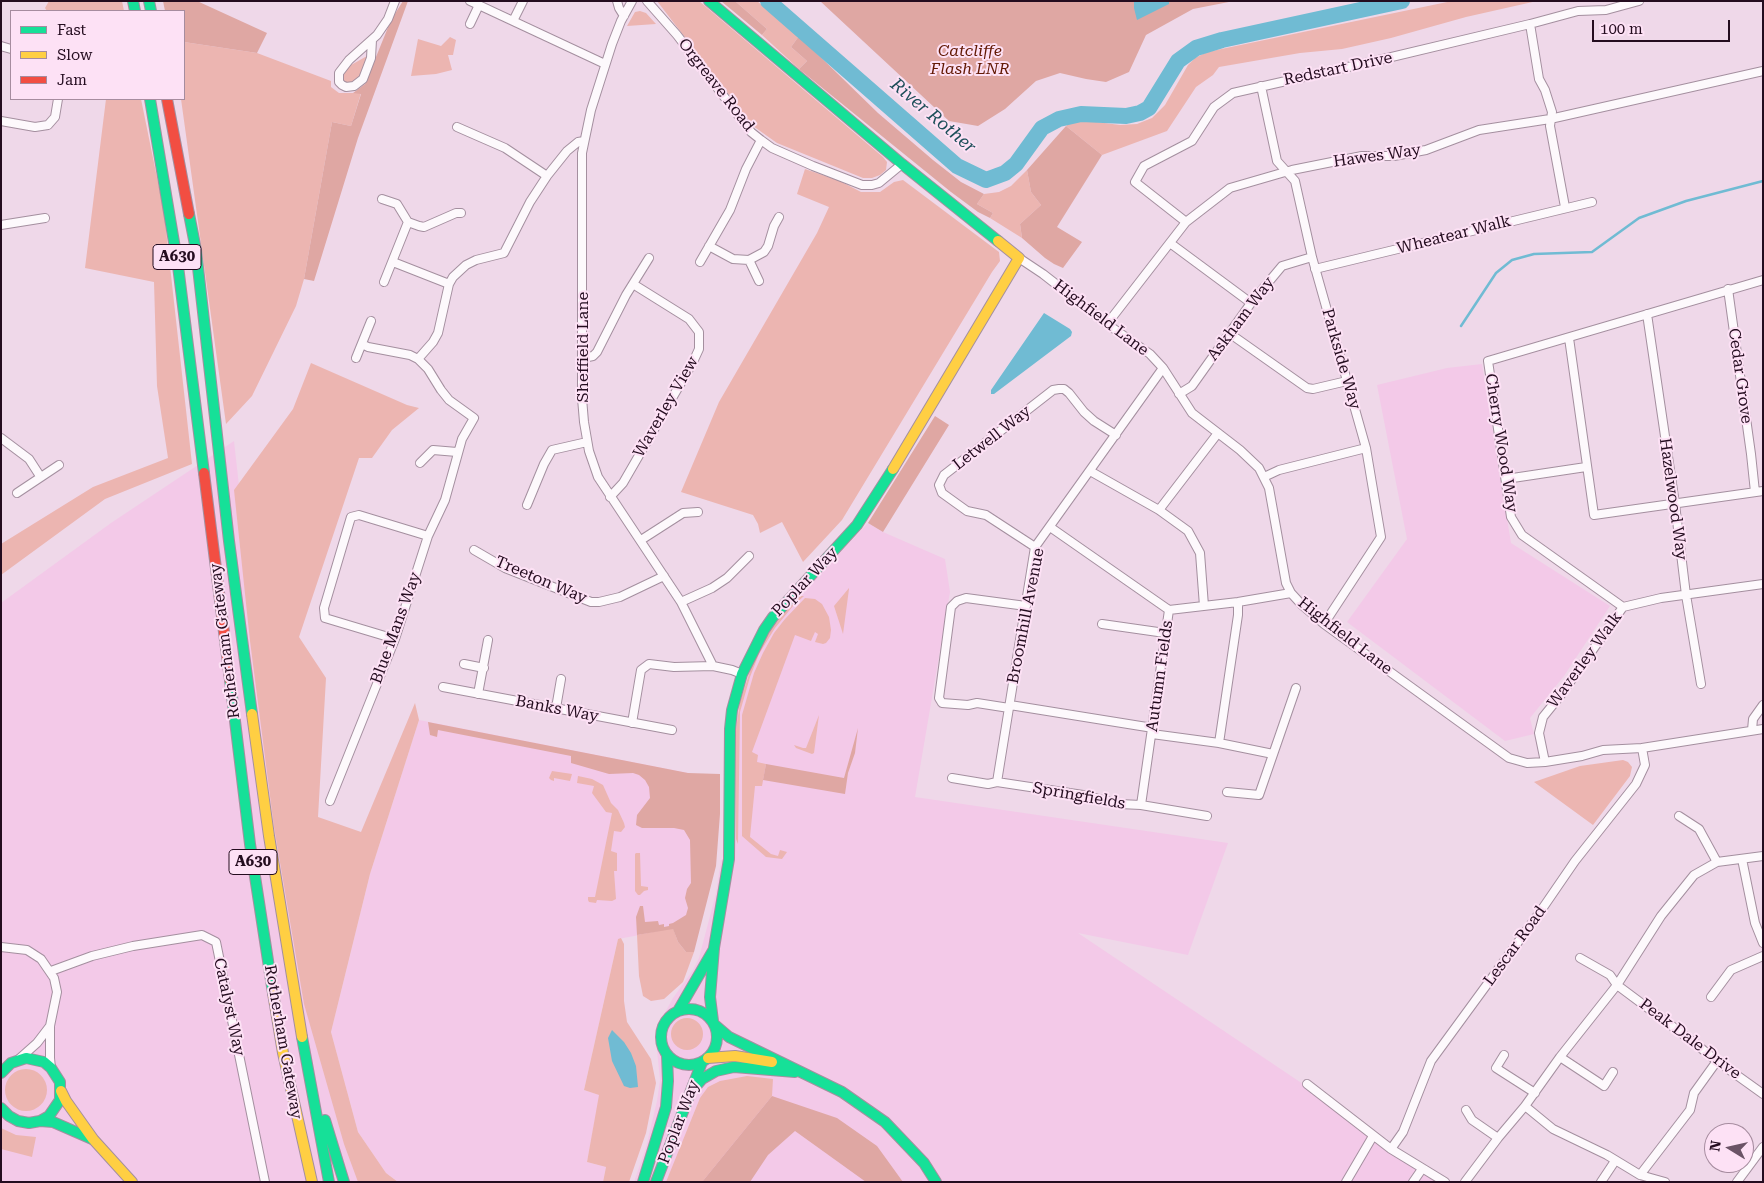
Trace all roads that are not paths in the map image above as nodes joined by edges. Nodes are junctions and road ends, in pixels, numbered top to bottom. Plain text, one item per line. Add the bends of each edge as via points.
1 (395, 1) edge
2 (470, 1) edge
3 (523, 1) edge
4 (618, 1) edge
5 (632, 1) edge
6 (647, 1) edge
7 (709, 1) edge
8 (1639, 1) edge
9 (479, 5) junction
10 (624, 16) junction
11 (512, 21) junction
12 (470, 24) dead end
13 (1530, 24) junction
14 (372, 40) junction
15 (606, 64) junction
16 (1763, 71) edge
17 (1261, 86) junction
18 (58, 100) edge
19 (150, 100) edge
20 (168, 100) edge
21 (1550, 119) junction
22 (1, 121) edge
23 (457, 127) dead end
24 (761, 140) junction
25 (584, 141) junction
26 (902, 164) junction
27 (1287, 171) junction
28 (548, 176) junction
29 (382, 200) dead end
30 (1592, 202) dead end
31 (1565, 207) junction
32 (461, 213) dead end
33 (779, 217) dead end
34 (46, 218) dead end
35 (408, 222) junction
36 (1186, 222) junction
37 (1, 225) edge
38 (1170, 243) junction
39 (709, 246) junction
40 (1312, 257) junction
41 (649, 258) dead end
42 (1019, 258) junction
43 (749, 260) junction
44 (392, 262) junction
45 (700, 262) dead end
46 (1315, 270) junction
47 (1763, 280) edge
48 (759, 281) dead end
49 (384, 282) dead end
50 (448, 284) junction
51 (633, 284) junction
52 (1728, 289) junction
53 (1251, 303) junction
54 (1647, 314) junction
55 (371, 320) dead end
56 (1107, 324) junction
57 (1229, 333) junction
58 (1569, 338) junction
59 (362, 344) junction
60 (356, 358) dead end
61 (583, 358) junction
62 (418, 359) junction
63 (1163, 368) junction
64 (1347, 381) junction
65 (1178, 394) junction
66 (1218, 433) junction
67 (1116, 435) junction
68 (1, 438) edge
69 (587, 442) junction
70 (1366, 448) junction
71 (457, 452) junction
72 (420, 463) dead end
73 (59, 464) dead end
74 (1586, 467) junction
75 (1090, 471) junction
76 (40, 476) junction
77 (1264, 477) junction
78 (1506, 479) junction
79 (1759, 491) edge
80 (16, 493) dead end
81 (610, 497) junction
82 (1675, 504) junction
83 (527, 505) dead end
84 (1160, 510) junction
85 (698, 512) dead end
86 (1050, 527) junction
87 (428, 536) junction
88 (642, 540) junction
89 (1035, 547) junction
90 (474, 550) dead end
91 (749, 556) dead end
92 (664, 576) junction
93 (1763, 584) edge
94 (1291, 594) junction
95 (1686, 594) junction
96 (681, 602) junction
97 (1238, 602) junction
98 (1026, 606) junction
99 (1204, 606) junction
100 (1623, 606) junction
101 (1169, 610) junction
102 (1102, 624) dead end
103 (1324, 624) junction
104 (1166, 633) junction
105 (395, 639) junction
106 (488, 640) dead end
107 (464, 664) dead end
108 (713, 666) junction
109 (484, 668) junction
110 (742, 674) junction
111 (561, 678) dead end
112 (1701, 684) dead end
113 (443, 687) dead end
114 (1296, 688) dead end
115 (478, 694) junction
116 (1763, 706) edge
117 (1009, 707) junction
118 (556, 708) junction
119 (632, 723) junction
120 (1763, 729) edge
121 (672, 730) dead end
122 (1752, 730) junction
123 (1152, 731) junction
124 (1219, 743) junction
125 (1642, 748) junction
126 (1273, 754) junction
127 (1544, 762) junction
128 (952, 778) dead end
129 (998, 782) junction
130 (1227, 792) dead end
131 (330, 801) dead end
132 (1141, 805) junction
133 (1207, 816) dead end
134 (1679, 816) dead end
135 (1763, 856) edge
136 (1742, 860) junction
137 (1717, 862) junction
138 (1763, 943) edge
139 (1, 947) edge
140 (714, 948) junction
141 (1763, 956) edge
142 (1580, 958) dead end
143 (51, 971) junction
144 (1617, 985) junction
145 (1711, 997) dead end
146 (678, 1011) junction
147 (714, 1023) junction
148 (50, 1026) junction
149 (303, 1044) junction
150 (667, 1055) junction
151 (1504, 1055) dead end
152 (1560, 1057) junction
153 (17, 1060) junction
154 (705, 1060) junction
155 (1717, 1061) junction
156 (783, 1064) junction
157 (52, 1068) junction
158 (1, 1072) edge
159 (1614, 1072) dead end
160 (806, 1073) junction
161 (1307, 1084) dead end
162 (61, 1090) junction
163 (1534, 1093) junction
164 (690, 1094) junction
165 (1763, 1094) edge
166 (1525, 1106) junction
167 (1, 1108) edge
168 (1466, 1110) dead end
169 (40, 1121) junction
170 (1373, 1136) junction
171 (1498, 1138) junction
172 (93, 1139) junction
173 (1763, 1147) edge
174 (1391, 1149) junction
175 (1615, 1161) junction
176 (1422, 1169) junction
177 (1640, 1175) junction
178 (132, 1182) edge
179 (265, 1182) edge
180 (310, 1182) edge
181 (329, 1182) edge
182 (344, 1182) edge
183 (643, 1182) edge
184 (656, 1182) edge
185 (936, 1182) edge
186 (1346, 1182) edge
187 (1413, 1182) edge
188 (1444, 1182) edge
189 (1465, 1182) edge
190 (1600, 1182) edge
191 (1665, 1182) edge
192 (1737, 1182) edge

1 - 14 street via 388,20
2 - 9 street
3 - 11 street
4 - 10 street
5 - 10 street, Sheffield Lane
6 - 24 street, Orgreave Road via 751,132
7 - 26 main road
8 - 13 street, Redstart Drive via 1606,10 1578,11
9 - 11 street
9 - 12 street
10 - 15 street, Sheffield Lane
11 - 15 street
13 - 17 street, Redstart Drive
13 - 21 street via 1539,79 1552,112
14 - 14 street via 343,66 338,77 342,86 354,86 362,79 370,58
15 - 25 street, Sheffield Lane
16 - 21 street, Hawes Way
17 - 27 street, Parkside Way via 1277,161
17 - 36 street, Redstart Drive via 1233,93 1214,107 1192,140 1144,166 1135,182
18 - 22 street via 55,117 48,124 35,127
19 - 180 main road, Rotherham Gateway / A630 via 178,266 250,844 283,1053
20 - 149 main road, Rotherham Gateway / A630 via 196,250 229,540 269,836
21 - 27 street, Hawes Way via 1479,130 1426,150 1394,156 1362,156
21 - 31 street
23 - 28 street via 505,148
24 - 26 street, Orgreave Road via 772,148 862,185 879,183
24 - 39 street via 730,210
25 - 28 street via 568,151
25 - 61 street, Sheffield Lane
26 - 42 main road
27 - 36 street, Hawes Way via 1230,188
27 - 40 street, Parkside Way via 1295,181
28 - 50 street via 530,202 504,253 466,265
29 - 35 street via 397,204
30 - 31 street, Wheatear Walk
31 - 46 street, Wheatear Walk
32 - 35 street via 424,227
33 - 43 street via 764,252
34 - 37 street
35 - 44 street
36 - 38 street, Hawes Way
38 - 53 street
38 - 56 street, Hawes Way
39 - 43 street via 733,259
39 - 45 street
40 - 46 street, Parkside Way
40 - 53 street, Askham Way via 1282,266
41 - 51 street
42 - 56 street, Highfield Lane
42 - 110 main road, Poplar Way via 857,525 776,613
43 - 48 street
44 - 49 street
44 - 50 street
46 - 64 street, Parkside Way
47 - 52 street, Cherry Wood Way
50 - 62 street via 438,333
51 - 61 street via 597,352
51 - 81 street, Waverley View via 689,319 699,332 699,349 623,483
52 - 54 street, Cherry Wood Way
52 - 79 street, Cedar Grove
53 - 57 street, Askham Way
54 - 58 street, Cherry Wood Way
54 - 82 street, Hazelwood Way
55 - 59 street
56 - 63 street, Highfield Lane via 1150,354
57 - 64 street via 1307,388
57 - 65 street, Askham Way via 1192,386
58 - 74 street
58 - 78 street, Cherry Wood Way via 1488,361
59 - 60 street
59 - 62 street
61 - 69 street, Sheffield Lane via 582,398
62 - 71 street, Blue Mans Way via 449,400 474,418
63 - 65 street, Highfield Lane
63 - 67 street, Broomhill Avenue
64 - 70 street, Parkside Way
65 - 66 street, Highfield Lane via 1192,413
66 - 77 street, Highfield Lane via 1253,462
66 - 84 street
67 - 75 street, Broomhill Avenue
67 - 89 street, Letwell Way via 1094,421 1064,389 1053,390 944,475 940,485 942,493 967,511 986,515
68 - 76 street via 29,459
69 - 81 street, Sheffield Lane via 598,477
69 - 83 street via 552,450
70 - 77 street via 1279,470
70 - 103 street, Parkside Way via 1381,537
71 - 72 street via 433,450
71 - 87 street, Blue Mans Way via 445,500
73 - 76 street
74 - 78 street
74 - 82 street via 1594,515
75 - 84 street
75 - 86 street, Broomhill Avenue
76 - 80 street
77 - 94 street, Highfield Lane
78 - 100 street, Cherry Wood Way via 1512,517 1522,535
79 - 82 street
81 - 88 street, Sheffield Lane
82 - 95 street, Hazelwood Way
84 - 99 street via 1188,531 1197,545
85 - 88 street via 683,513
86 - 89 street, Broomhill Avenue
86 - 101 street
87 - 105 street, Blue Mans Way
87 - 105 street via 358,515 351,517 324,608 325,618
88 - 92 street, Sheffield Lane
89 - 98 street, Broomhill Avenue
90 - 92 street, Treeton Way via 505,568 591,602 620,597
91 - 96 street via 727,578
92 - 96 street, Sheffield Lane
93 - 95 street, Waverley Walk
94 - 97 street, Autumn Fields
94 - 103 street, Highfield Lane
95 - 100 street, Waverley Walk
95 - 112 street, Hazelwood Way
96 - 108 street, Sheffield Lane
97 - 99 street, Autumn Fields
97 - 124 street
98 - 117 street, Broomhill Avenue
98 - 117 street via 966,598 957,600 951,607 939,698 942,702
99 - 101 street, Autumn Fields
100 - 127 street, Waverley Walk via 1543,717 1539,733
101 - 104 street, Autumn Fields
102 - 104 street
103 - 127 street, Highfield Lane via 1509,758 1527,763
104 - 123 street, Autumn Fields
105 - 131 street, Blue Mans Way
106 - 109 street
107 - 109 street
108 - 110 street
108 - 119 street via 646,665 642,670
109 - 115 street
110 - 140 main road, Poplar Way via 732,710 729,859
111 - 118 street
113 - 115 street, Banks Way
114 - 126 street
115 - 118 street, Banks Way
116 - 122 street via 1753,719
117 - 123 street
117 - 129 street, Broomhill Avenue
118 - 119 street, Banks Way
119 - 121 street, Banks Way
120 - 122 street, Highfield Lane
122 - 125 street, Highfield Lane
123 - 124 street
123 - 132 street, Autumn Fields
124 - 126 street
125 - 127 street, Highfield Lane via 1602,750
125 - 174 street, Lescar Road via 1645,765 1636,784 1575,861 1431,1061 1403,1132
126 - 130 street via 1259,795
128 - 129 street, Springfields via 988,784
129 - 132 street, Springfields
132 - 133 street, Springfields
134 - 137 street via 1699,829
135 - 136 street
136 - 137 street
136 - 138 street via 1755,923
137 - 144 street via 1694,875 1661,916
139 - 143 street via 27,950
140 - 146 main road, Poplar Way
140 - 147 main road, Poplar Way via 710,997
141 - 145 street via 1731,970
142 - 144 street, Peak Dale Drive via 1610,975
143 - 148 street via 57,1000
143 - 179 street, Catalyst Way via 85,958 133,946 202,935 216,942
144 - 152 street
144 - 155 street, Peak Dale Drive
146 - 147 main road via 699,1010
146 - 150 main road, Poplar Way via 667,1019 662,1029 662,1045
147 - 154 main road, Poplar Way via 716,1047
147 - 156 main road via 729,1037
148 - 153 street via 37,1043
148 - 157 street
149 - 181 main road, Rotherham Gateway / A630
149 - 182 main road, A630
150 - 154 main road, Poplar Way via 681,1064 696,1065
150 - 183 main road, Poplar Way via 666,1107
151 - 163 street via 1496,1068
152 - 159 street via 1604,1086
152 - 163 street
153 - 157 main road via 35,1059
153 - 158 main road
154 - 156 main road via 735,1056
154 - 164 main road, Poplar Way
155 - 165 street, Peak Dale Drive
155 - 177 street via 1694,1093 1690,1110
156 - 160 main road
157 - 162 main road
160 - 164 main road via 734,1067 716,1071 702,1079
160 - 185 main road via 842,1092 885,1122 924,1163
161 - 170 street
162 - 169 main road via 55,1108
162 - 172 main road
163 - 166 street
164 - 184 main road, Poplar Way
166 - 171 street
166 - 175 street via 1553,1129
167 - 169 main road via 18,1121
168 - 171 street via 1472,1120
169 - 172 main road via 58,1123
170 - 174 street
170 - 186 street
171 - 189 street
172 - 178 main road
173 - 192 street
174 - 176 street
175 - 177 street
175 - 190 street
176 - 187 street
176 - 188 street
177 - 191 street

